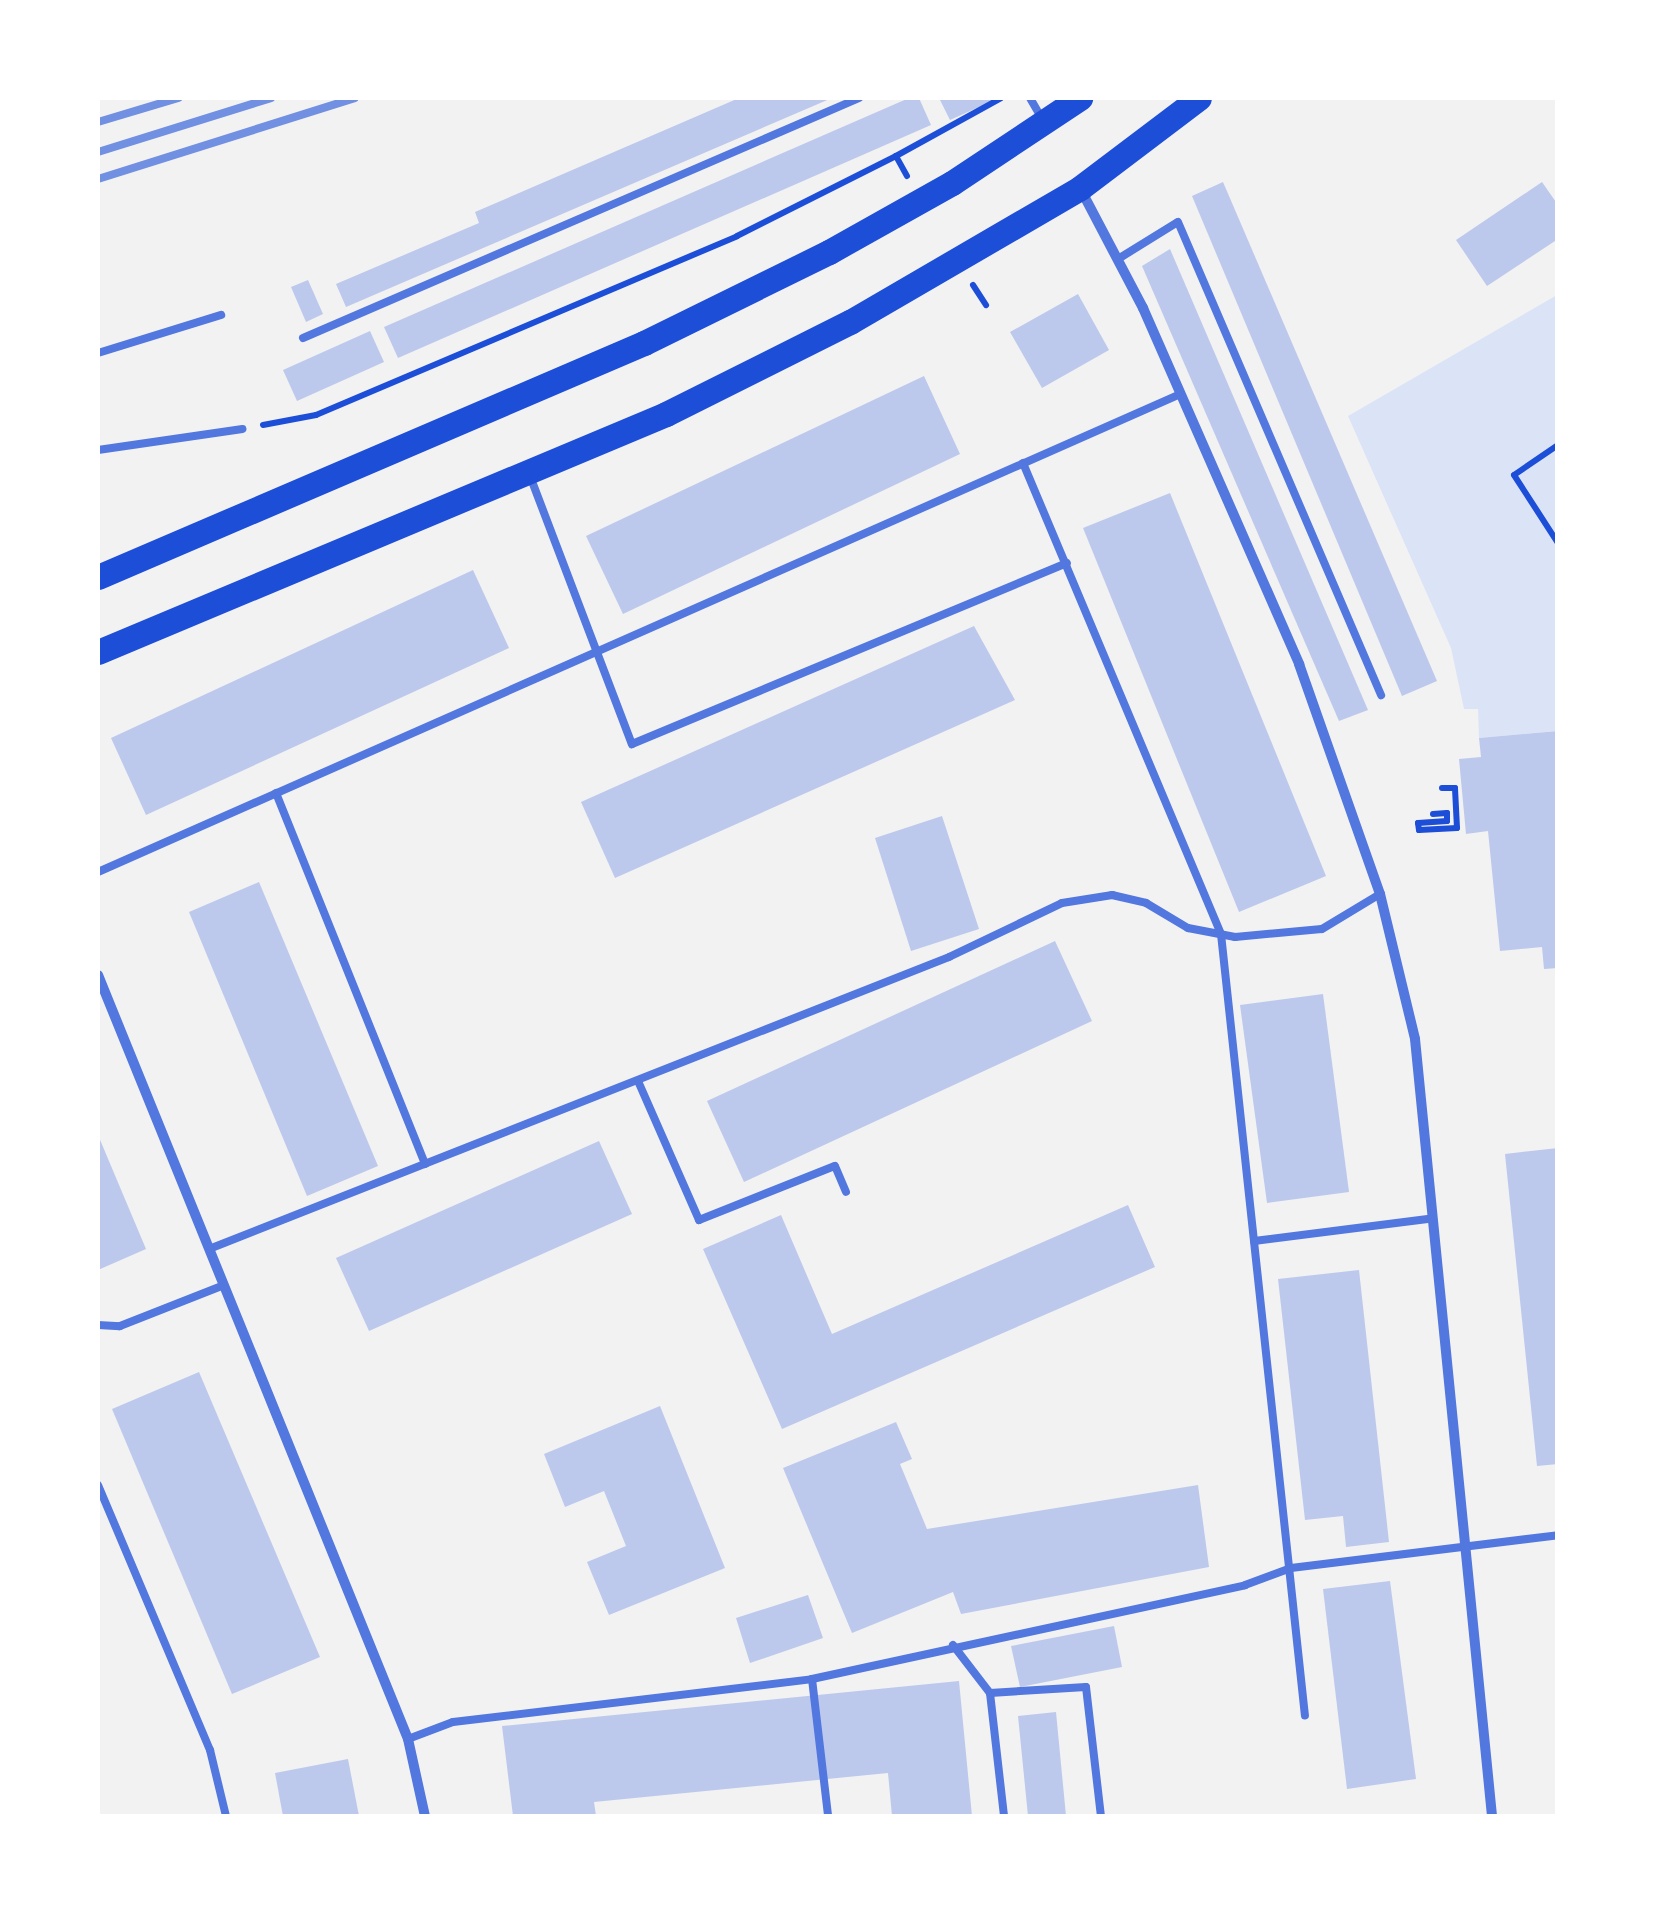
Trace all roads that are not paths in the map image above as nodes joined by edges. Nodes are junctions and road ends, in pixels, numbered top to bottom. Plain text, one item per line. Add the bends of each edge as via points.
1 (859, 98) edge
2 (1030, 98) edge
3 (1080, 98) edge
4 (1200, 98) edge
5 (1044, 122) junction
6 (1080, 188) junction
7 (1118, 259) junction
8 (221, 315) dead end
9 (303, 338) dead end
10 (98, 353) edge
11 (1180, 394) junction
12 (242, 429) road end
13 (98, 450) edge
14 (1023, 464) junction
15 (528, 472) junction
16 (1067, 564) junction
17 (98, 578) edge
18 (596, 651) junction
19 (98, 652) edge
20 (1381, 696) dead end
21 (276, 793) junction
22 (98, 872) edge
23 (1380, 894) junction
24 (1220, 934) junction
25 (98, 975) edge
26 (638, 1081) junction
27 (424, 1164) junction
28 (846, 1192) dead end
29 (1428, 1219) junction
30 (1254, 1241) junction
31 (210, 1249) junction
32 (224, 1285) junction
33 (98, 1325) edge
34 (98, 1484) edge
35 (108, 1510) junction
36 (98, 1514) edge
37 (1558, 1535) edge
38 (1470, 1546) junction
39 (1291, 1568) junction
40 (953, 1645) junction
41 (812, 1679) junction
42 (990, 1693) junction
43 (1306, 1716) dead end
44 (408, 1738) junction
45 (226, 1816) edge
46 (425, 1816) edge
47 (828, 1816) edge
48 (1004, 1816) edge
49 (1101, 1816) edge
50 (1492, 1816) edge

1 - 9 lane
2 - 5 lane
3 - 5 main road
4 - 6 main road
5 - 17 main road via 829,252 644,343
6 - 7 street
6 - 15 main road via 850,322 666,414
7 - 11 street
7 - 20 lane via 1178,222
8 - 10 lane
11 - 14 lane
11 - 23 street via 1298,664
12 - 13 lane
14 - 16 lane
14 - 18 lane
15 - 18 lane
15 - 19 main road
16 - 18 lane via 632,744
16 - 24 lane
18 - 21 lane
21 - 22 lane
21 - 27 lane
23 - 24 lane via 1322,929
23 - 29 street via 1416,1039
24 - 26 lane via 1188,928 1146,902 1112,895 1062,903 949,957
24 - 30 lane
25 - 31 street
26 - 27 lane
26 - 28 lane via 698,1220 834,1166
27 - 31 lane
29 - 30 lane
29 - 38 street
30 - 39 lane
31 - 32 street
32 - 33 lane via 120,1326
32 - 44 street
34 - 35 lane
35 - 36 lane
35 - 45 lane via 210,1750
37 - 38 lane
38 - 39 lane
38 - 50 street
39 - 40 lane via 1245,1586
39 - 43 lane
40 - 41 lane
40 - 42 lane
41 - 44 lane via 453,1722
41 - 47 lane
42 - 48 lane
42 - 49 lane via 1086,1688
44 - 46 street

